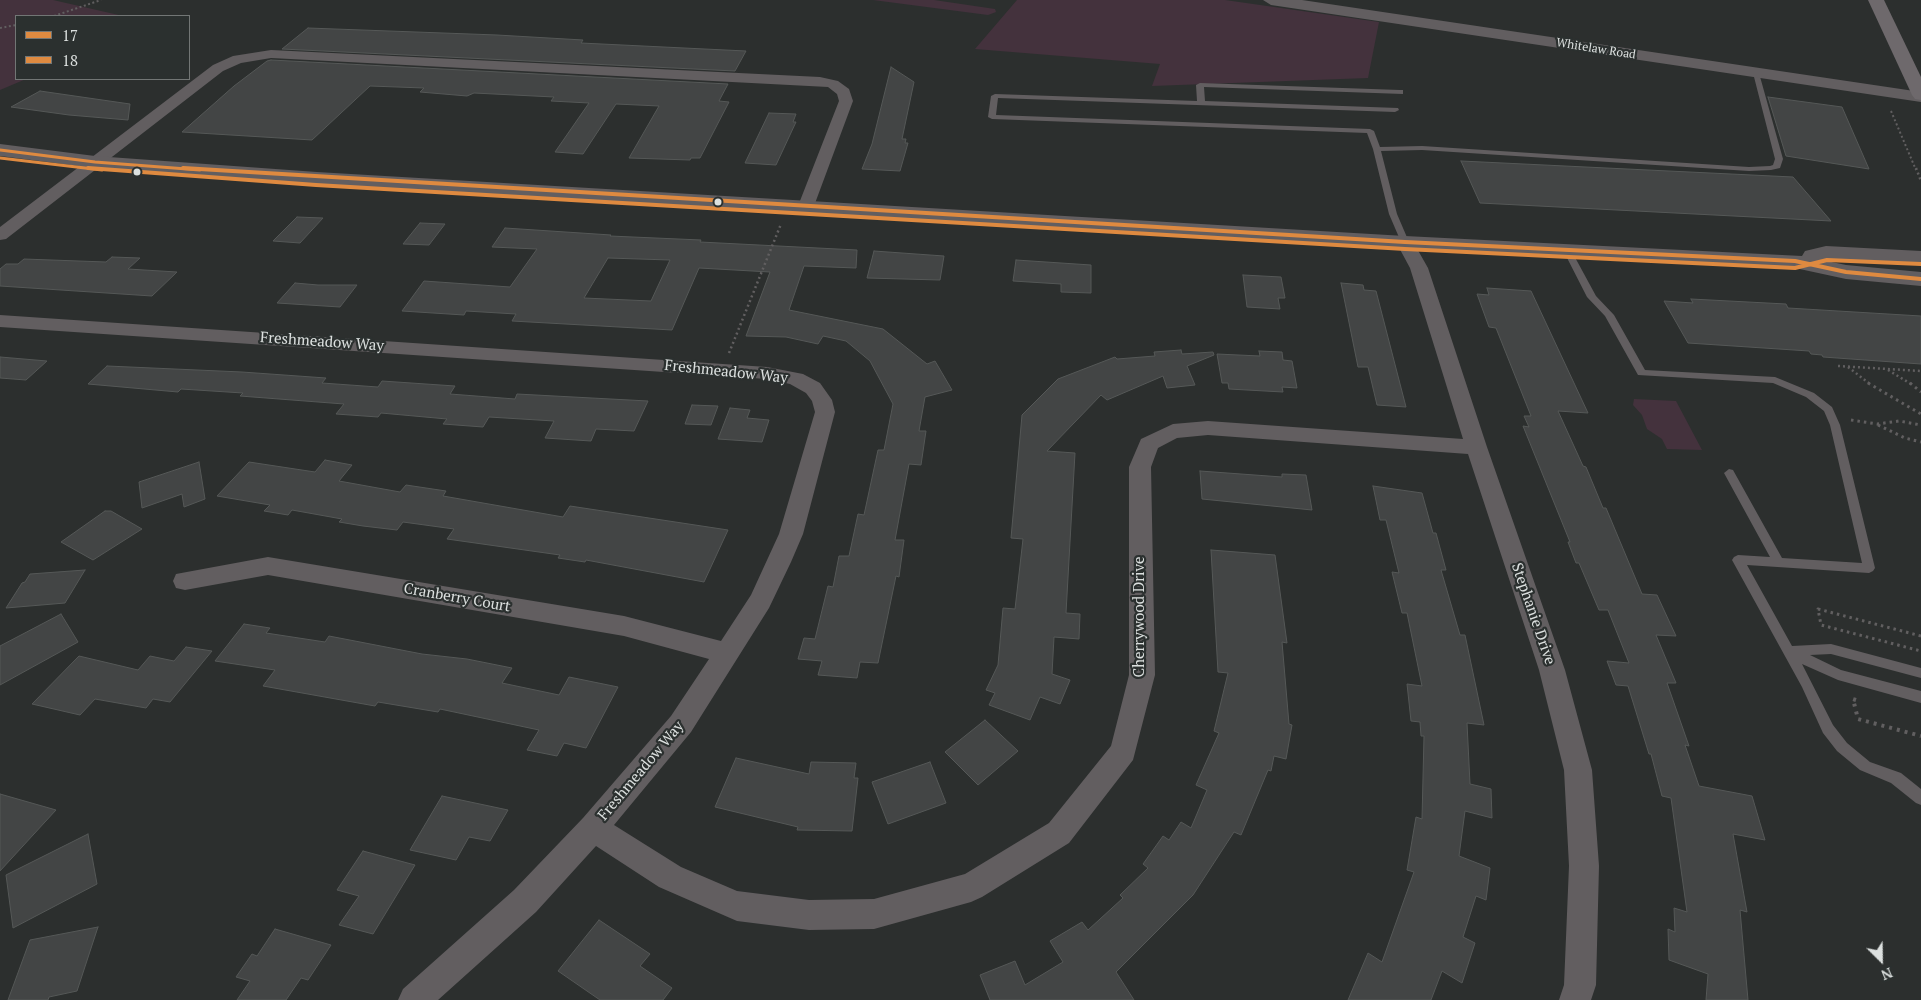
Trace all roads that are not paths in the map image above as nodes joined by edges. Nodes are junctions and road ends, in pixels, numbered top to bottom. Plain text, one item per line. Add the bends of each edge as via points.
1 (1271, 0) edge
2 (1876, 0) edge
3 (1756, 73) junction
4 (1400, 92) dead end
5 (1921, 96) edge
6 (1200, 103) junction
7 (1395, 110) dead end
8 (1377, 149) junction
9 (0, 150) edge
10 (95, 162) junction
11 (797, 205) junction
12 (0, 235) edge
13 (1405, 242) junction
14 (1567, 250) junction
15 (1921, 257) edge
16 (1795, 261) junction
17 (1921, 279) edge
18 (0, 321) edge
19 (1476, 447) junction
20 (1729, 473) dead end
21 (1779, 563) junction
22 (185, 581) dead end
23 (1789, 651) junction
24 (727, 654) junction
25 (1921, 673) edge
26 (1921, 697) edge
27 (1921, 798) edge
28 (593, 828) junction
29 (414, 1000) edge
30 (1575, 1000) edge

1 - 3 street, Whitelaw Road
2 - 5 main road
3 - 5 street, Whitelaw Road
3 - 8 lane via 1779,159 1777,166 1771,168 1422,148
4 - 6 lane via 1200,85
6 - 7 lane
6 - 8 lane via 995,96 992,117 1370,131
8 - 13 lane
9 - 10 street
10 - 11 street
10 - 11 street via 218,68 238,59 271,54 833,84 844,92 846,101
10 - 12 street
11 - 13 street
13 - 14 street
13 - 19 street, Stephanie Drive via 1419,268
14 - 16 street
14 - 21 lane via 1592,298 1610,315 1642,373 1775,380 1810,395 1828,409 1869,568
15 - 16 street via 1826,252
16 - 17 street via 1846,272
18 - 24 street, Freshmeadow Way via 768,373 796,379 813,388 822,400 825,412 791,534 760,601
19 - 28 street, Cherrywood Drive via 1208,428 1173,431 1149,444 1140,468 1142,675 1123,751 1059,833 971,887 874,914 809,915 737,906 670,877
19 - 30 street, Stephanie Drive via 1552,670 1578,770 1584,866 1580,985
20 - 21 lane
21 - 23 lane via 1738,560
22 - 24 street, Cranberry Court via 268,566 624,626
23 - 25 lane via 1831,649
23 - 26 lane via 1838,675
23 - 27 lane via 1828,729 1842,747 1865,766 1896,778
24 - 28 street, Freshmeadow Way via 681,724
28 - 29 street, Freshmeadow Way via 525,901

